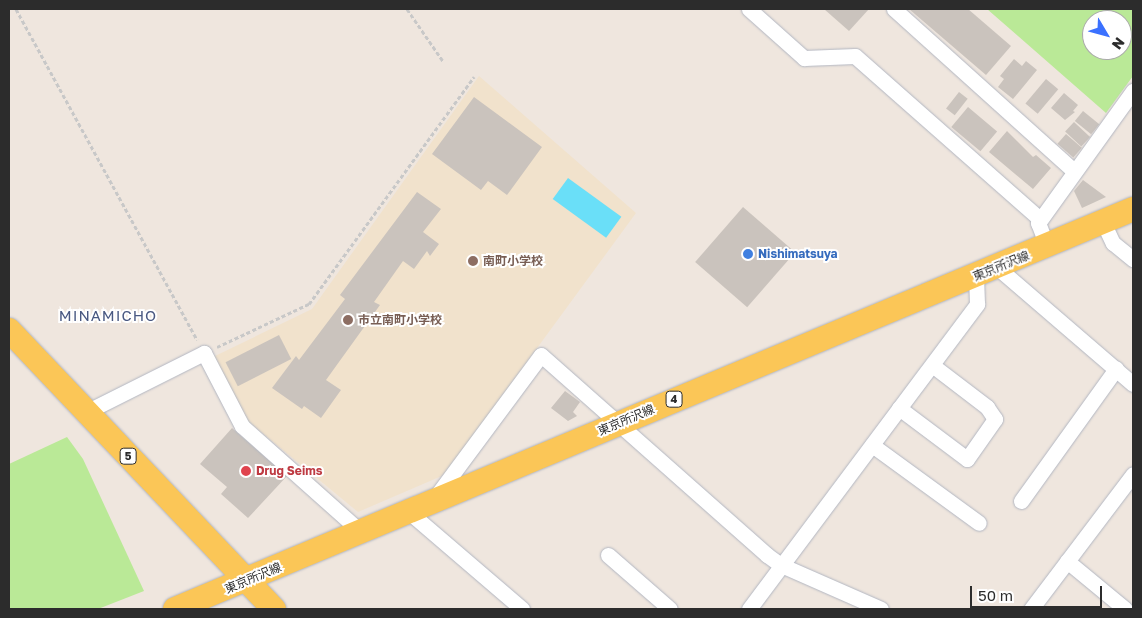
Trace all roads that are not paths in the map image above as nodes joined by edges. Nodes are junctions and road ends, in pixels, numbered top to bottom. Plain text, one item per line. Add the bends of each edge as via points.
1 (749, 9) edge
2 (894, 9) edge
3 (1133, 91) edge
4 (1074, 171) junction
5 (1133, 209) edge
6 (1040, 219) junction
7 (1103, 222) junction
8 (1048, 246) junction
9 (1133, 259) edge
10 (987, 272) junction
11 (9, 330) edge
12 (932, 365) junction
13 (1116, 369) junction
14 (1133, 384) edge
15 (899, 408) junction
16 (86, 412) junction
17 (617, 424) junction
18 (872, 444) junction
19 (1133, 474) edge
20 (1021, 501) dead end
21 (431, 503) junction
22 (409, 512) junction
23 (979, 523) dead end
24 (361, 532) junction
25 (608, 555) dead end
26 (1067, 561) junction
27 (781, 565) junction
28 (248, 581) junction
29 (175, 609) edge
30 (274, 609) edge
31 (522, 609) edge
32 (670, 609) edge
33 (749, 609) edge
34 (882, 609) edge
35 (1031, 609) edge
36 (1125, 609) edge

1 - 6 street via 804,58 856,56
2 - 4 street
3 - 4 street
4 - 6 street
5 - 7 main road, 東京所沢線 / 4
6 - 8 street via 1038,222
7 - 8 main road, 東京所沢線 / 4
7 - 9 street via 1113,243
8 - 10 main road, 東京所沢線 / 4
10 - 12 street via 977,304
10 - 13 street
10 - 17 main road, 東京所沢線 / 4
11 - 16 main road, 5
12 - 15 street
12 - 15 street via 986,407 996,419 967,459
13 - 14 street
13 - 20 street
15 - 18 street
16 - 24 street via 204,352 242,426
16 - 28 main road, 5
17 - 21 main road, 東京所沢線 / 4
17 - 21 street via 541,355
17 - 27 street
18 - 23 street
18 - 27 street
19 - 26 street
21 - 22 main road, 東京所沢線 / 4
22 - 24 main road, 東京所沢線 / 4
22 - 31 street
24 - 28 main road, 東京所沢線 / 4
25 - 32 street
26 - 35 street
26 - 36 street
27 - 33 street
27 - 34 street
28 - 29 main road, 東京所沢線 / 4
28 - 30 main road, 5

